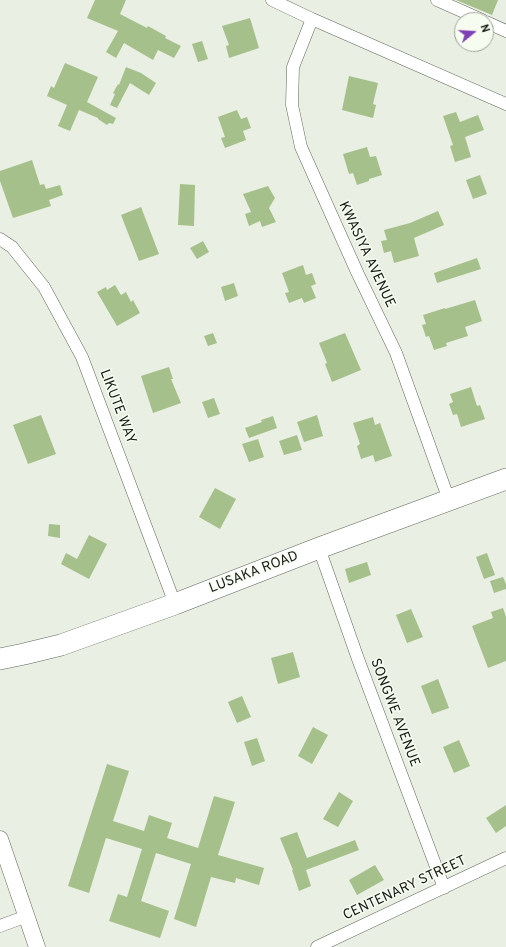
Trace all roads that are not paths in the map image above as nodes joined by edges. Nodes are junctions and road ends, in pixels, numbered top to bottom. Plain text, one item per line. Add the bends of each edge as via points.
1 (272, 0) edge
2 (437, 0) edge
3 (464, 12) edge
4 (312, 20) junction
5 (494, 26) edge
6 (506, 31) edge
7 (506, 104) edge
8 (0, 239) edge
9 (506, 479) edge
10 (449, 500) junction
11 (318, 548) junction
12 (175, 604) junction
13 (0, 659) edge
14 (0, 839) edge
15 (506, 858) edge
16 (444, 888) junction
17 (26, 916) junction
18 (0, 926) edge
19 (333, 944) edge
20 (37, 947) edge
21 (317, 947) edge

1 - 4 street
2 - 3 street
4 - 7 street
4 - 10 street, KWASIYA AVENUE via 293,67 292,105 301,147 396,353
5 - 6 street
8 - 12 street, LIKUTE WAY via 12,247 44,287 82,358
9 - 10 highway, LUSAKA ROAD
10 - 11 highway, LUSAKA ROAD
11 - 12 highway, LUSAKA ROAD
11 - 16 street, SONGWE AVENUE
12 - 13 highway, LUSAKA ROAD via 61,645
14 - 17 street
15 - 16 street, CENTENARY STREET
16 - 19 street, CENTENARY STREET
17 - 18 street
17 - 20 street
19 - 21 street, CENTENARY STREET

